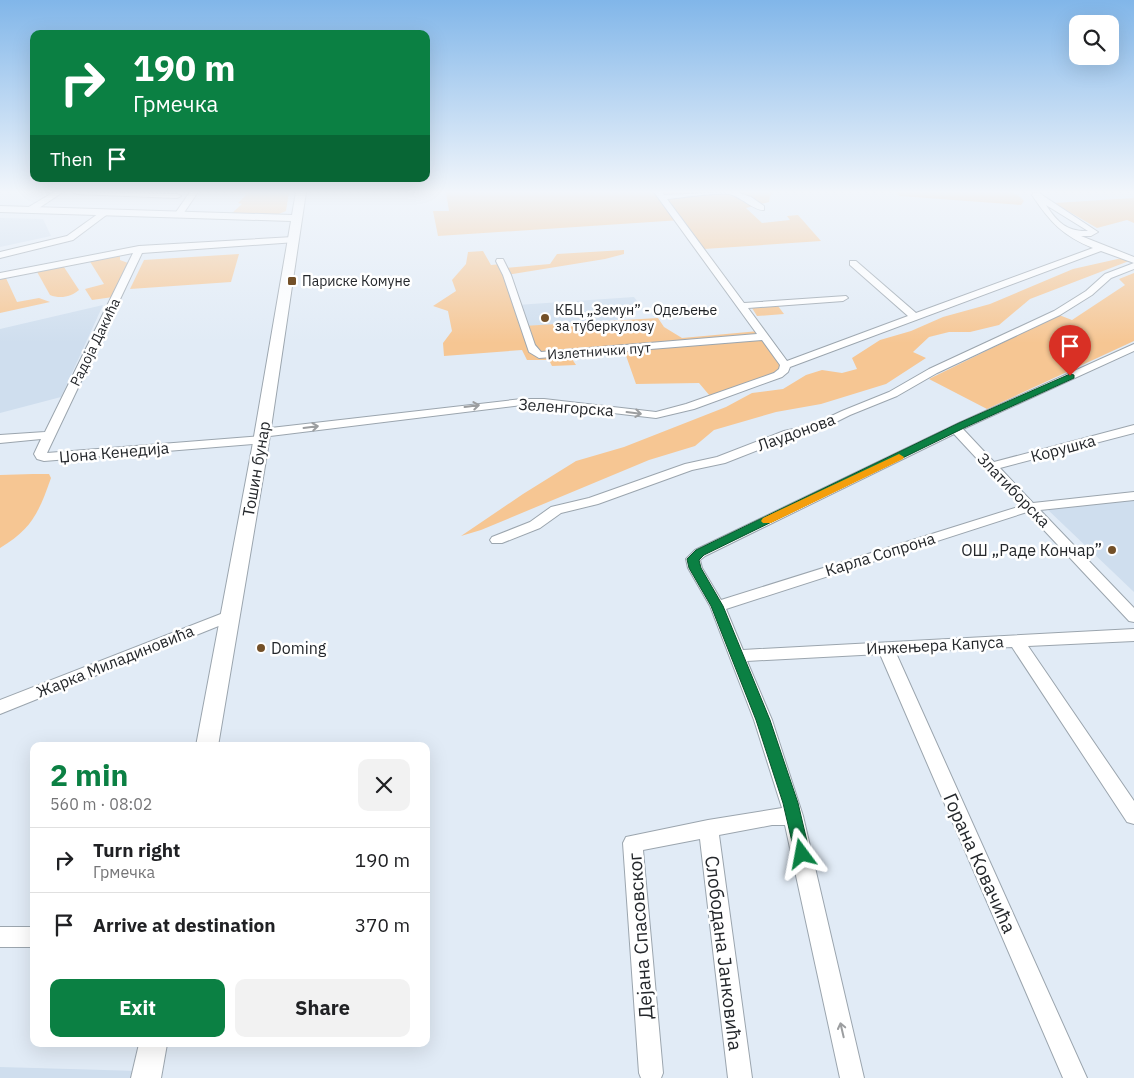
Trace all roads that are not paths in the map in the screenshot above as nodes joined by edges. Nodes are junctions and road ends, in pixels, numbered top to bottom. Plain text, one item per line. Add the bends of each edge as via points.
1 (37, 242) edge
2 (58, 242) edge
3 (254, 242) edge
4 (293, 242) edge
5 (695, 242) edge
6 (1090, 242) edge
7 (1107, 242) edge
8 (1102, 248) junction
9 (139, 249) junction
10 (0, 251) edge
11 (1134, 251) edge
12 (0, 255) edge
13 (1134, 260) edge
14 (500, 261) dead end
15 (853, 263) dead end
16 (1134, 266) edge
17 (0, 276) edge
18 (843, 298) dead end
19 (741, 306) junction
20 (914, 318) junction
21 (763, 337) junction
22 (1134, 348) edge
23 (785, 365) junction
24 (1134, 429) edge
25 (956, 430) junction
26 (50, 435) junction
27 (262, 436) junction
28 (0, 439) edge
29 (992, 466) junction
30 (1134, 496) edge
31 (1031, 507) junction
32 (497, 540) dead end
33 (717, 606) junction
34 (231, 615) junction
35 (1134, 617) edge
36 (1134, 635) edge
37 (1016, 641) junction
38 (885, 647) junction
39 (737, 656) junction
40 (0, 707) edge
41 (208, 742) edge
42 (794, 816) junction
43 (1134, 816) edge
44 (708, 828) junction
45 (30, 936) edge
46 (2, 939) edge
47 (152, 1047) edge
48 (651, 1073) dead end
49 (146, 1078) edge
50 (740, 1078) edge
51 (852, 1078) edge
52 (1075, 1078) edge

1 - 10 street
2 - 12 street
3 - 9 street
4 - 27 main road, Тошин бунар
5 - 19 street
6 - 8 street
7 - 11 street via 1116,251
8 - 13 street
8 - 20 street, Зеленгорска
9 - 17 street
9 - 26 street, Радоја Дакића
14 - 21 street, Излетнички пут via 530,345 540,355
15 - 20 street
16 - 32 street, Лаудонова via 1108,276 1089,293 1057,313 816,428 788,434 722,460 689,467 594,501 556,510 535,525
18 - 19 street
19 - 21 street
20 - 23 street, Зеленгорска
21 - 23 street
22 - 25 street
27 -> 23 street, Зеленгорска via 522,402 656,415 690,407 770,378 784,370
24 - 29 street, Корушка
25 - 29 street, Златиборска
25 - 33 street via 700,553 693,559 695,568
26 - 27 street, Џона Кенедија via 40,454 42,457
26 - 28 street, Џона Кенедија
27 - 34 main road, Тошин бунар
29 - 31 street, Златиборска
30 - 31 street, Карла Сопрона
31 - 33 street, Карла Сопрона
31 - 35 street, Златиборска
33 - 39 street
34 - 40 street, Жарка Миладиновића
34 - 41 main road, Тошин бунар
36 - 37 street, Инжењера Капуса
37 - 38 street, Инжењера Капуса
37 - 43 street
38 - 39 street, Инжењера Капуса
38 - 52 street, Горана Ковачића
39 - 42 street via 763,720
42 - 44 street, Дејана Спасовског via 772,816
51 -> 42 street
44 - 48 street, Дејана Спасовског via 632,843
44 - 50 street, Слободана Јанковића
45 - 46 street
47 - 49 main road

